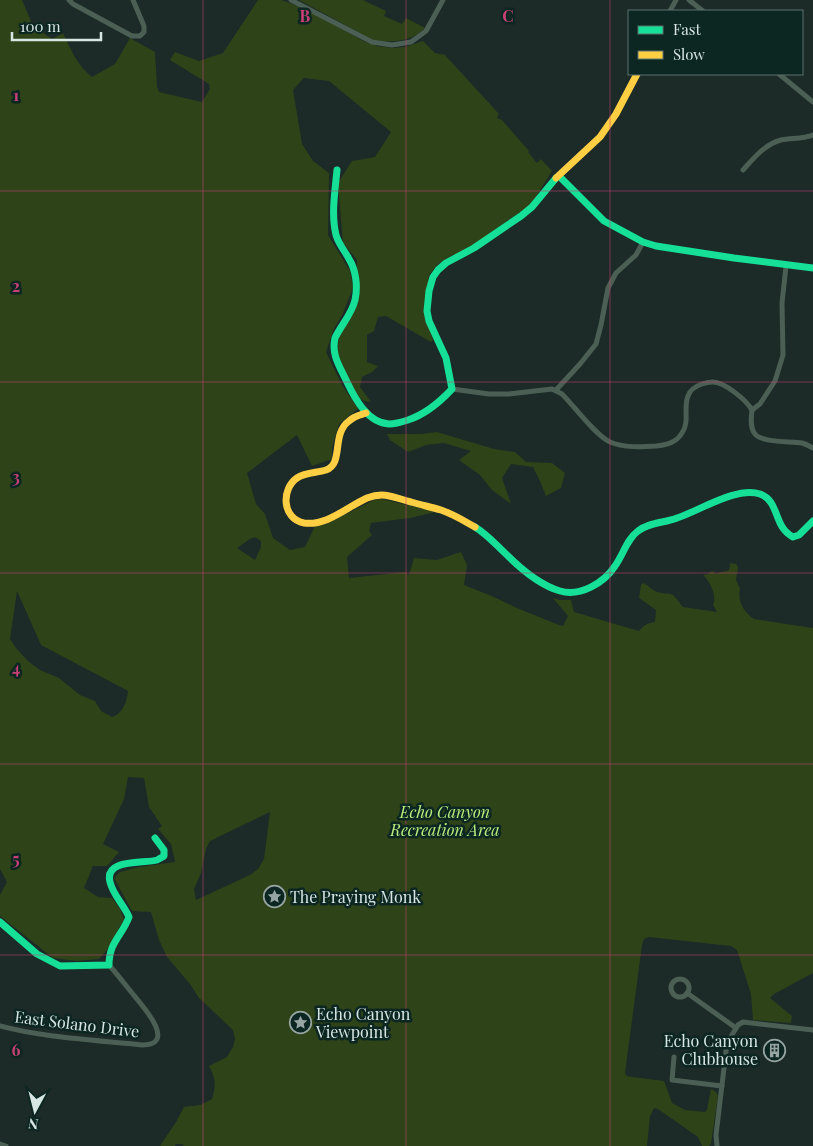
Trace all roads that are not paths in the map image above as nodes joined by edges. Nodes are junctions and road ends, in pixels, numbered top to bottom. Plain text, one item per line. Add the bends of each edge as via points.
1 (69, 0) edge
2 (133, 0) edge
3 (291, 0) edge
4 (443, 0) edge
5 (688, 0) edge
6 (702, 10) edge
7 (636, 75) edge
8 (780, 75) edge
9 (813, 102) edge
10 (813, 135) edge
11 (337, 170) dead end
12 (743, 170) dead end
13 (559, 176) junction
14 (643, 242) junction
15 (786, 266) junction
16 (813, 268) edge
17 (452, 389) junction
18 (556, 390) junction
19 (752, 410) junction
20 (366, 413) junction
21 (813, 448) edge
22 (813, 521) edge
23 (155, 838) dead end
24 (0, 922) edge
25 (109, 965) junction
26 (688, 993) dead end
27 (0, 1026) edge
28 (736, 1028) junction
29 (813, 1030) edge
30 (674, 1057) dead end
31 (722, 1086) junction
32 (0, 1144) edge
33 (6, 1146) edge
34 (717, 1146) edge

1 - 2 street via 132,36 140,36 144,26
3 - 4 street via 372,42 392,45 411,42 426,31
5 - 6 street
7 - 13 street via 600,137
8 - 9 street
10 - 12 street via 771,144
11 - 20 street via 337,238 353,264 356,286 354,305 339,331 334,349 353,396
13 - 14 street via 604,221
13 - 17 street via 521,216 446,263 433,276 427,311 446,358
14 - 15 street
14 - 18 street via 636,255 616,273 608,288 596,344
15 - 16 street
15 - 19 street via 782,303 783,355 775,381 760,404
17 - 18 street via 489,394
17 - 20 street via 431,410 405,420 389,424
18 - 19 street via 601,437 612,443 638,448 668,444 682,434 688,396 699,385 722,384 734,391
19 - 21 street via 753,429 761,438
20 - 22 street via 353,417 340,431 337,458 329,469 311,472 293,481 286,500 293,518 299,522 318,523 369,498 388,495 444,512 474,527 510,558 557,591 578,591 611,573 641,528 677,518 724,498 751,491 760,493 771,501 782,526 793,537
23 - 25 street via 164,850 164,856 158,860 116,867 109,875 129,917 112,947
24 - 25 street via 37,954 60,966
25 - 27 street, East Solano Drive via 153,1019 158,1032 153,1044 60,1036
26 - 28 street
28 - 29 street via 743,1022
28 - 31 street via 727,1043
30 - 31 street via 672,1080
31 - 34 street
32 - 33 street

